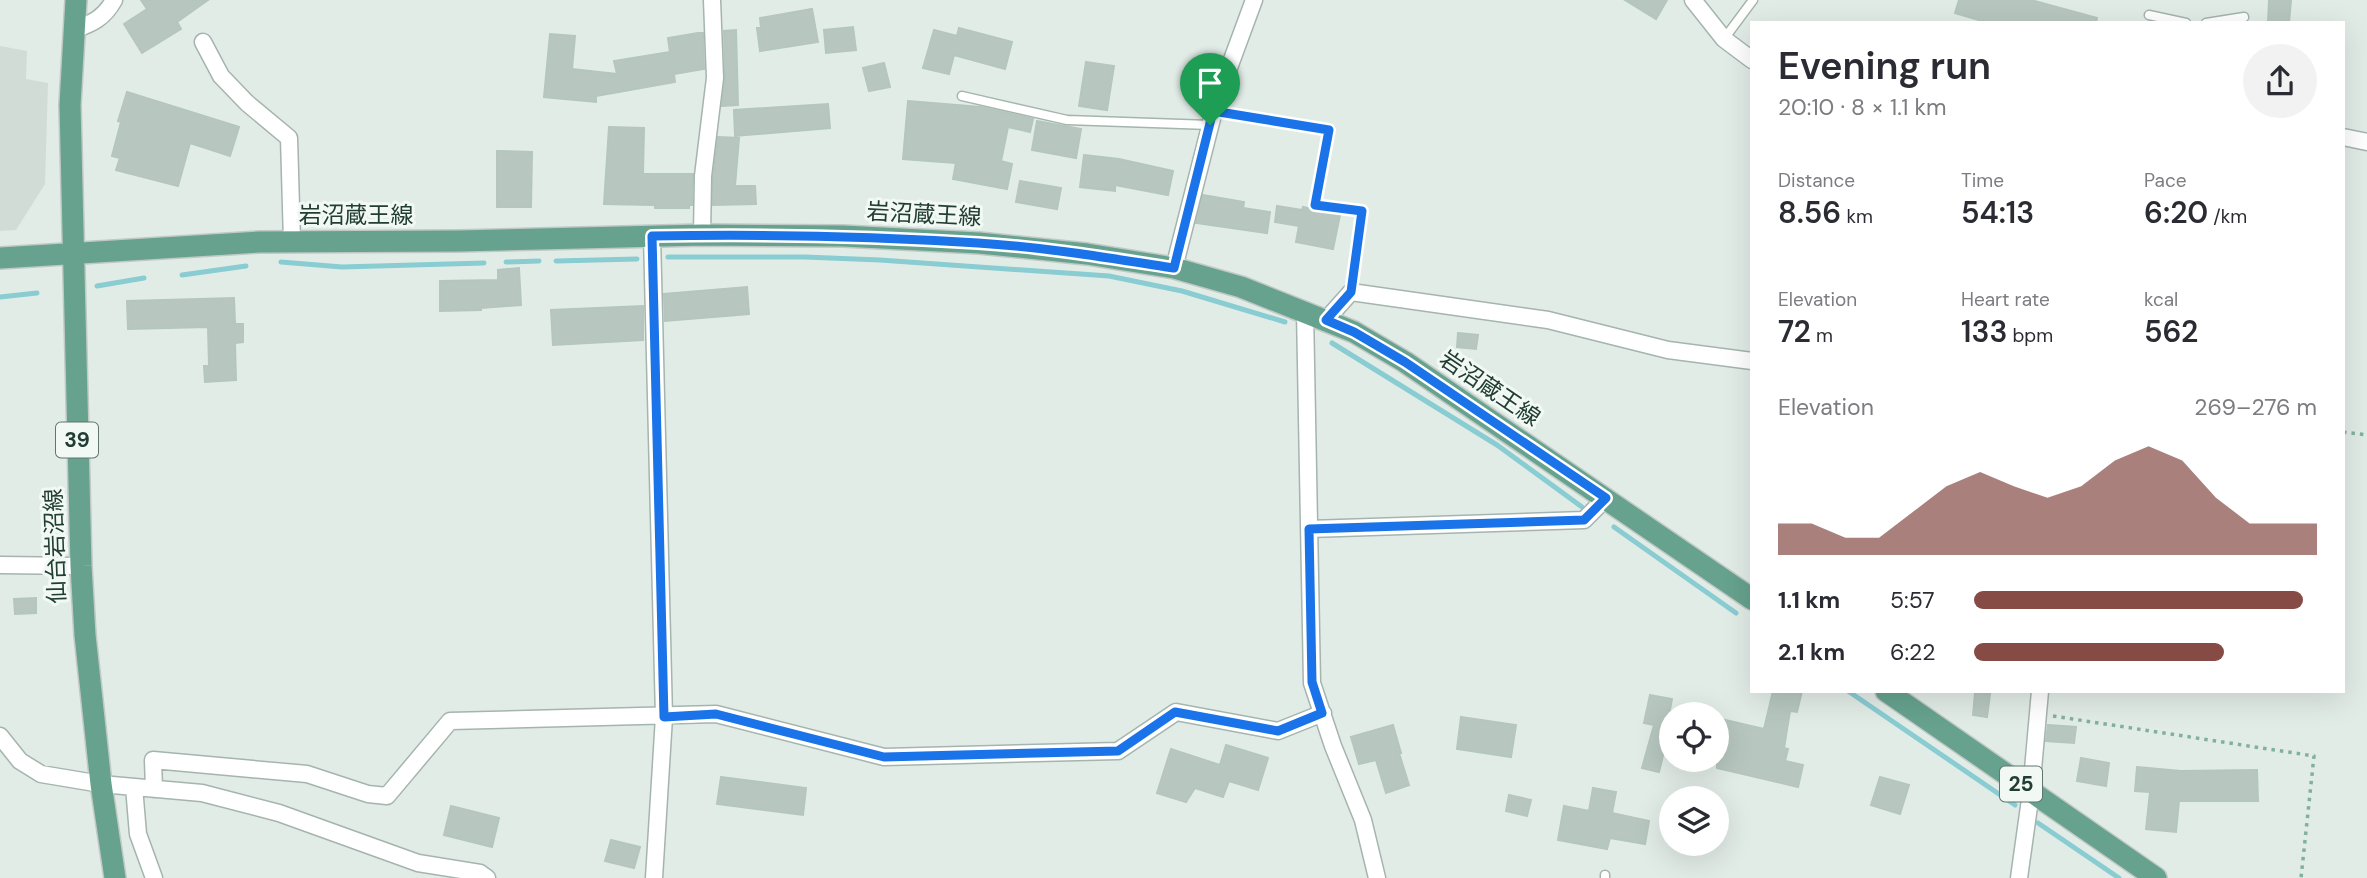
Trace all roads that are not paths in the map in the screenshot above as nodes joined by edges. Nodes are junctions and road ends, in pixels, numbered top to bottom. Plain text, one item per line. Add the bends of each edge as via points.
1 (76, 0) edge
2 (114, 0) edge
3 (712, 0) edge
4 (1253, 0) edge
5 (1693, 0) edge
6 (1753, 0) edge
7 (2148, 15) dead end
8 (2244, 17) dead end
9 (2176, 21) edge
10 (2219, 21) edge
11 (74, 30) junction
12 (1724, 39) junction
13 (203, 42) dead end
14 (1750, 58) edge
15 (962, 96) dead end
16 (1212, 118) junction
17 (2345, 137) edge
18 (2367, 142) edge
19 (702, 235) junction
20 (652, 236) junction
21 (292, 242) junction
22 (72, 254) junction
23 (0, 258) edge
24 (1174, 268) junction
25 (1305, 311) junction
26 (1326, 320) junction
27 (1750, 361) edge
28 (1606, 498) junction
29 (1309, 529) junction
30 (0, 565) edge
31 (81, 566) junction
32 (1750, 598) edge
33 (1889, 693) edge
34 (2040, 693) edge
35 (1322, 713) junction
36 (664, 717) junction
37 (0, 736) edge
38 (101, 784) junction
39 (134, 787) junction
40 (154, 789) junction
41 (2031, 792) junction
42 (116, 878) edge
43 (153, 878) edge
44 (487, 878) edge
45 (654, 878) edge
46 (1377, 878) edge
47 (2019, 878) edge
48 (2155, 878) edge

1 - 11 main road, 仙台岩沼線 / 39
2 - 11 street via 95,22
3 - 19 street via 715,78 703,176
4 - 16 street
5 - 12 street
6 - 12 lane
7 - 9 lane
8 - 10 lane
11 - 22 main road, 仙台岩沼線 / 39
12 - 14 street
13 - 21 street via 221,76 289,138
15 - 16 lane via 1067,120
16 - 24 street
17 - 18 street
19 - 20 main road, 岩沼蔵王線
19 - 24 main road, 岩沼蔵王線 via 979,243
20 - 21 main road, 岩沼蔵王線
20 - 36 street
21 - 22 main road, 岩沼蔵王線
22 - 23 main road, 岩沼蔵王線
22 - 31 main road, 仙台岩沼線 / 39
24 - 25 main road, 岩沼蔵王線
25 - 26 main road, 岩沼蔵王線
25 - 29 street
26 - 27 street via 1351,292 1548,320 1668,350
26 - 28 main road, 岩沼蔵王線 via 1405,362
28 - 29 street via 1584,520
28 - 32 main road, 岩沼蔵王線
29 - 35 street via 1312,682
30 - 31 street
31 - 38 main road, 仙台岩沼線 / 39
33 - 41 main road, 25
34 - 41 street
35 - 36 street via 1278,731 1175,712 1118,751 884,757 716,714
35 - 46 street via 1363,820
36 - 40 street via 450,721 387,796 307,774 153,760
36 - 45 street
37 - 38 street via 20,761 41,774
38 - 39 street
38 - 42 main road, 仙台岩沼線 / 39
39 - 40 street
39 - 43 street via 138,834
40 - 44 street via 202,793 279,813 418,863
41 - 47 street
41 - 48 main road, 25

